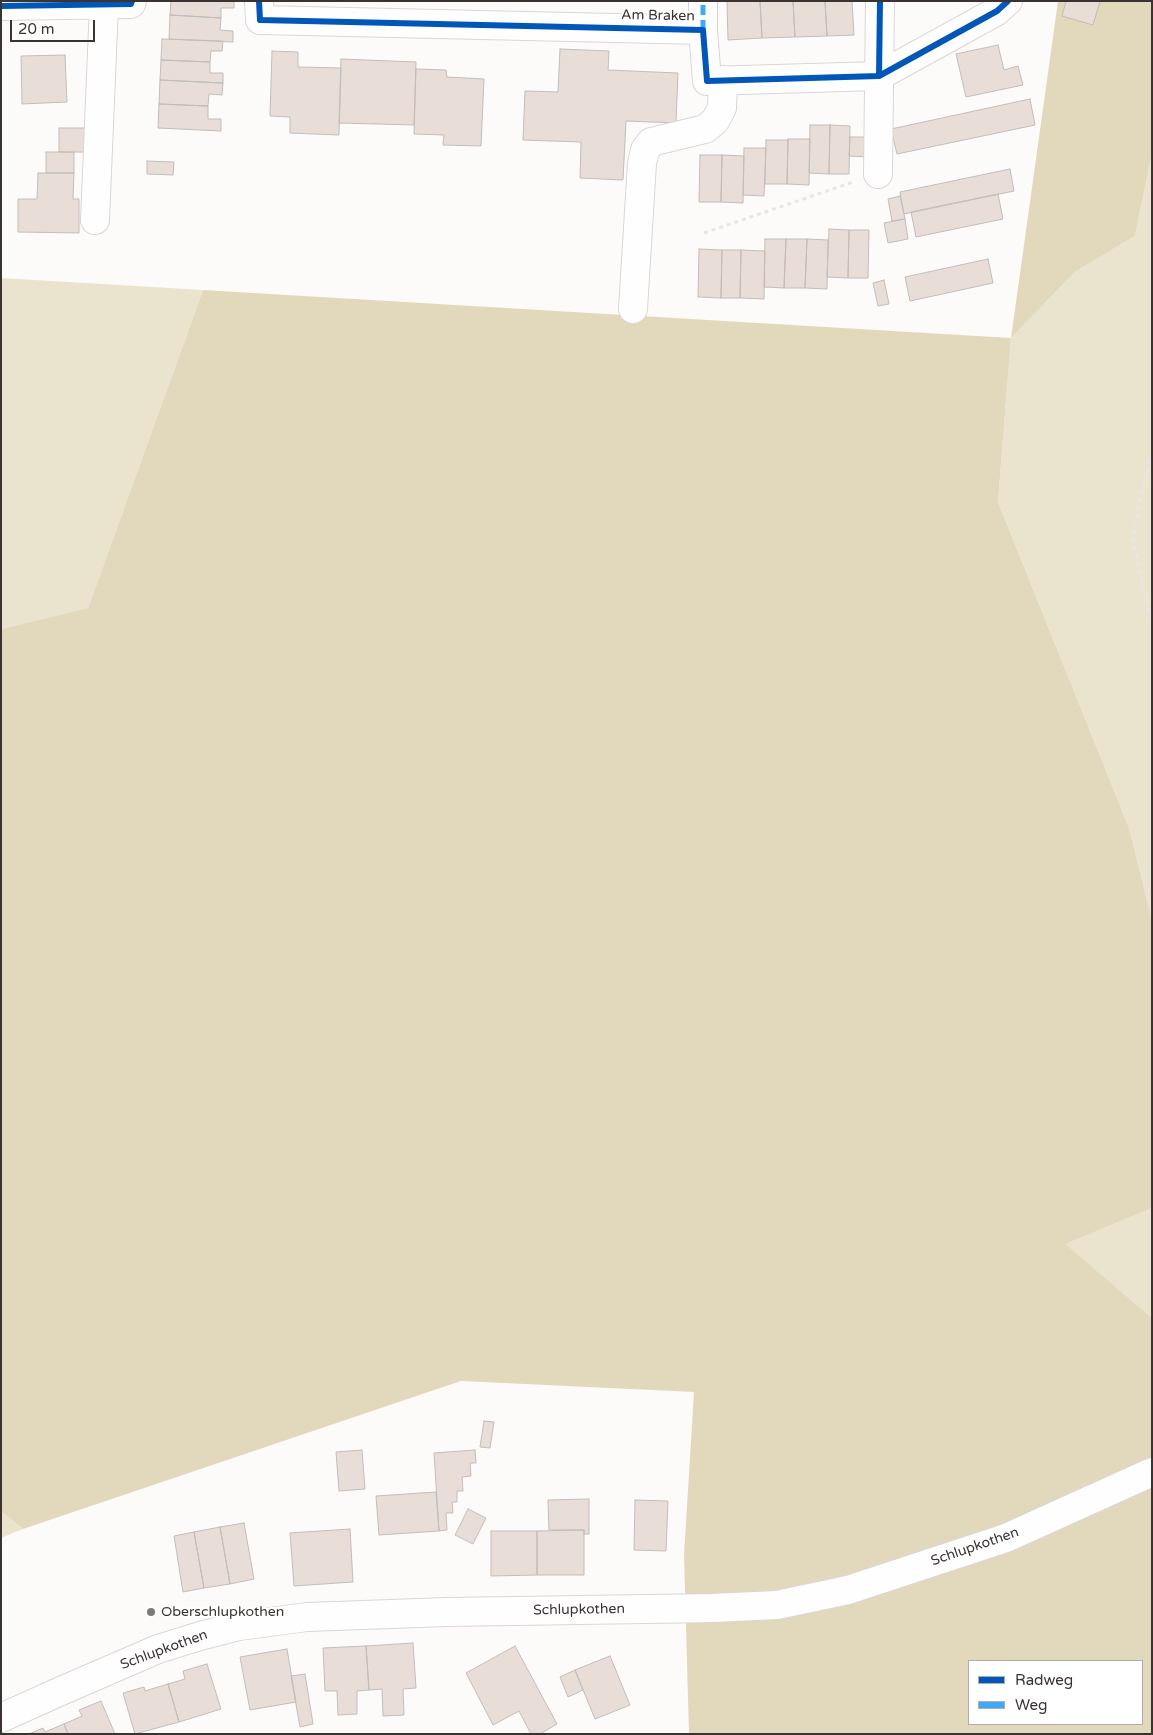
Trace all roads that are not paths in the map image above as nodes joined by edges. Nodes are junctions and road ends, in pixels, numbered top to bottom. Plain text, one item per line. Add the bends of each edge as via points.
1 (132, 1) edge
2 (259, 1) edge
3 (703, 1) edge
4 (880, 1) edge
5 (1008, 1) edge
6 (104, 5) junction
7 (1, 6) edge
8 (703, 30) junction
9 (879, 76) junction
10 (723, 80) junction
11 (878, 174) road end
12 (95, 220) dead end
13 (633, 309) dead end
14 (1152, 1472) edge
15 (1, 1718) edge

1 - 6 main road via 131,4
2 - 8 main road, Am Braken via 260,20
3 - 8 main road
4 - 9 main road
5 - 9 main road, Am Braken via 997,11
6 - 7 main road
6 - 12 main road
8 - 10 main road, Am Braken via 707,81
9 - 10 main road, Am Braken
9 - 11 main road
10 - 13 main road via 722,108 716,121 705,130 651,142 645,150
14 - 15 main road, Schlupkothen via 1006,1538 848,1590 777,1605 307,1617 239,1626 158,1649

